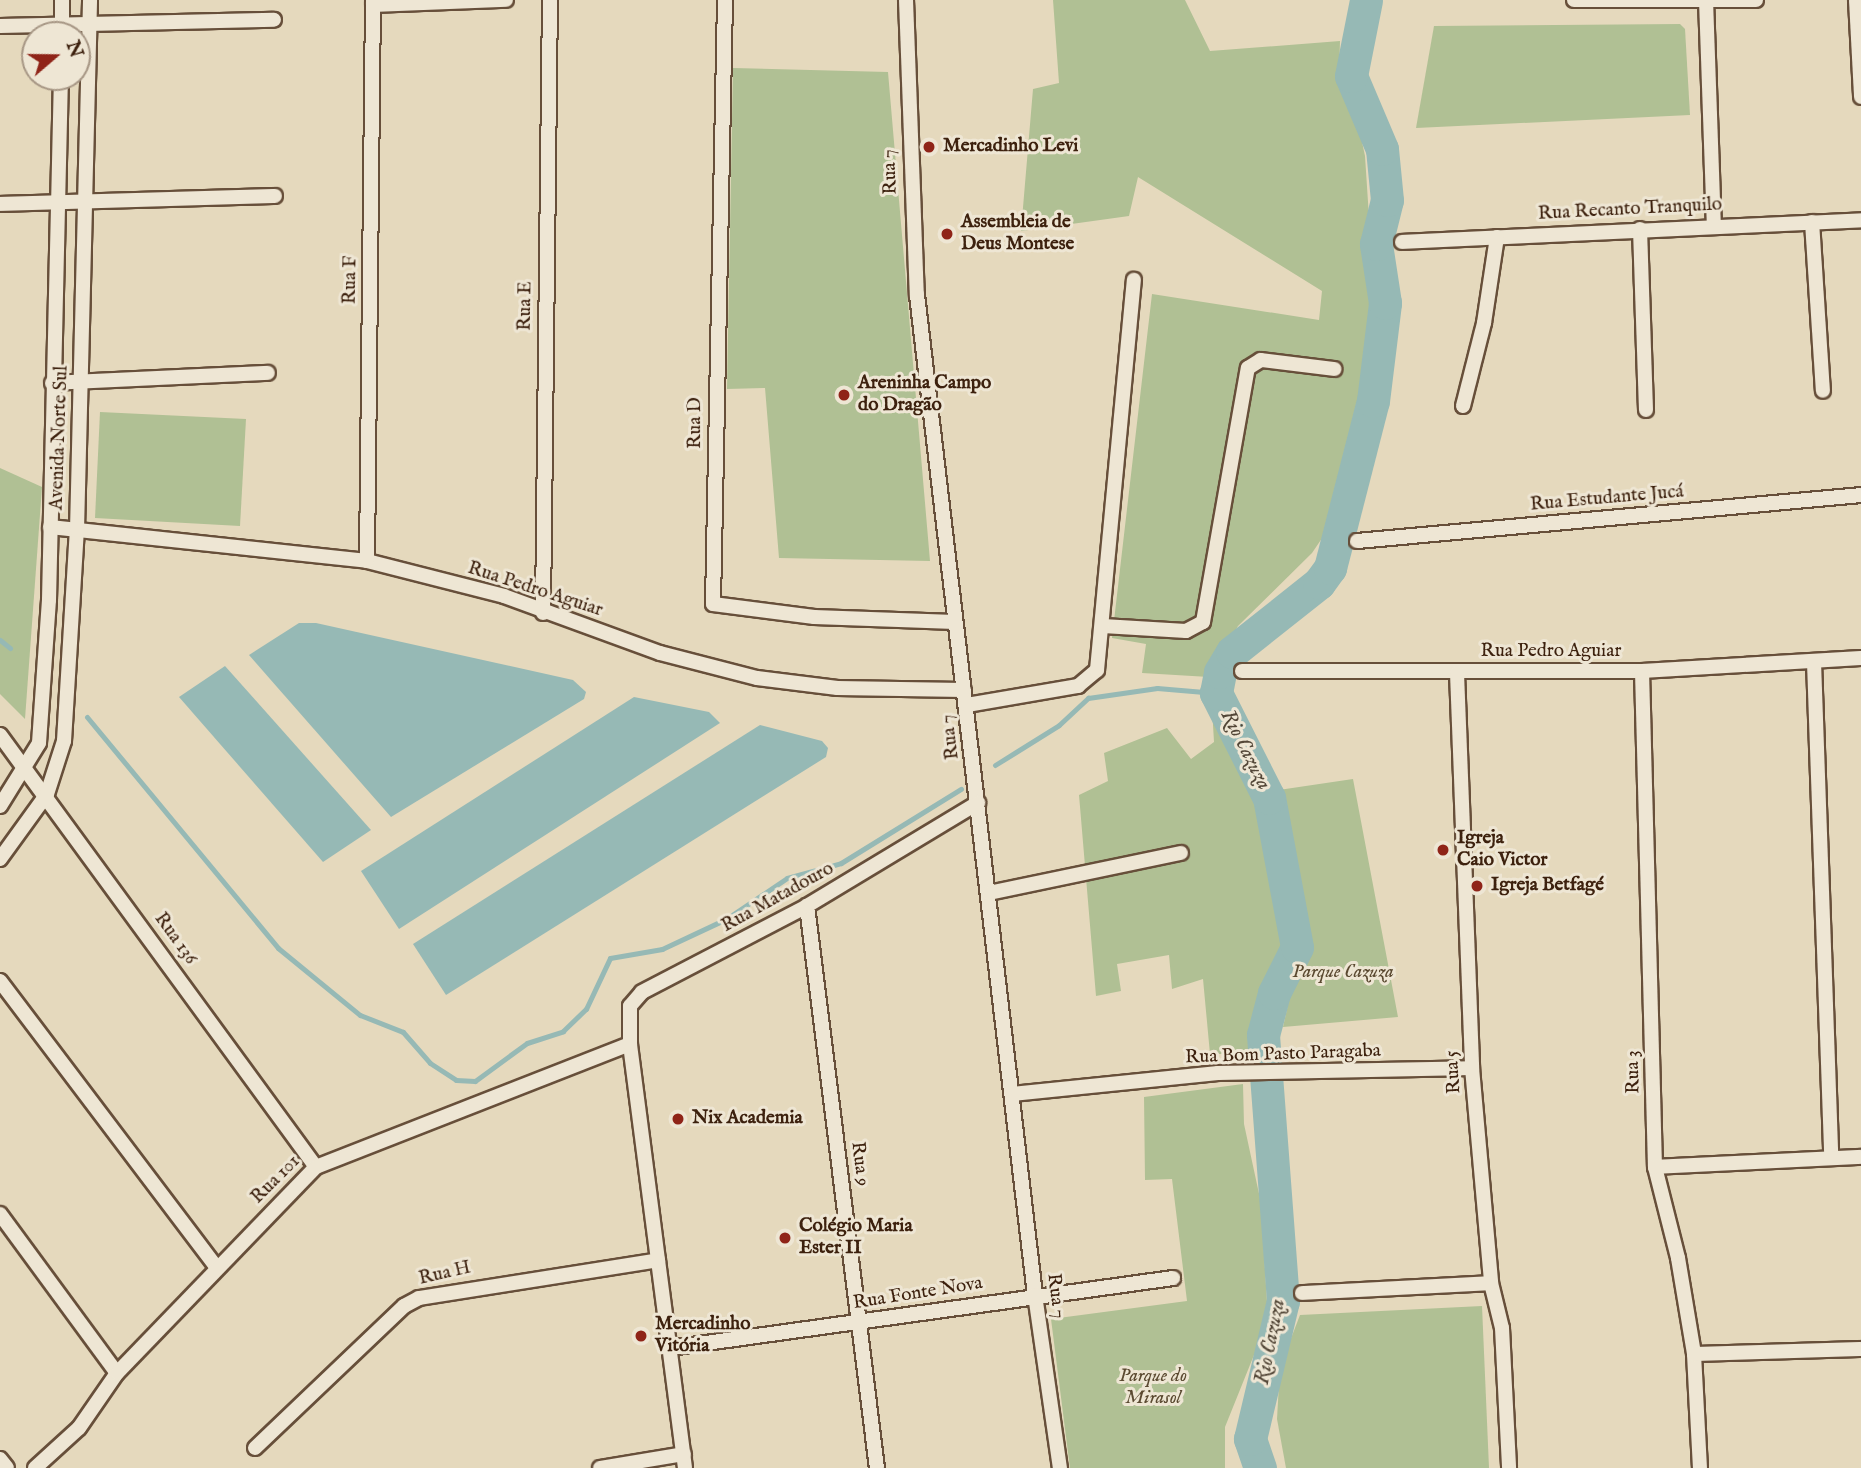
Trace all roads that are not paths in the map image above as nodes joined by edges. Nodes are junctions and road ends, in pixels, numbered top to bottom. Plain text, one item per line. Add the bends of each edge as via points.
1 (62, 0) edge
2 (90, 0) edge
3 (506, 0) edge
4 (550, 0) edge
5 (725, 0) edge
6 (906, 0) edge
7 (1574, 0) edge
8 (1756, 0) edge
9 (1856, 0) edge
10 (1707, 1) edge
11 (373, 3) edge
12 (274, 20) dead end
13 (62, 21) edge
14 (90, 21) edge
15 (91, 22) edge
16 (0, 26) edge
17 (21, 27) edge
18 (61, 91) edge
19 (88, 91) edge
20 (1861, 97) edge
21 (275, 196) dead end
22 (60, 203) junction
23 (86, 203) junction
24 (0, 204) edge
25 (1861, 220) edge
26 (1812, 222) junction
27 (1714, 224) junction
28 (1640, 229) junction
29 (1497, 237) junction
30 (1402, 242) dead end
31 (1134, 280) dead end
32 (1334, 369) dead end
33 (268, 373) dead end
34 (81, 382) junction
35 (52, 383) junction
36 (1823, 391) dead end
37 (1463, 405) dead end
38 (1646, 410) dead end
39 (1861, 495) edge
40 (50, 527) junction
41 (77, 530) junction
42 (1357, 541) dead end
43 (367, 561) junction
44 (543, 613) junction
45 (955, 622) junction
46 (1103, 626) junction
47 (1861, 657) edge
48 (1814, 662) junction
49 (1242, 671) dead end
50 (1642, 671) junction
51 (1457, 673) junction
52 (964, 690) junction
53 (967, 705) junction
54 (0, 735) edge
55 (26, 766) junction
56 (47, 794) junction
57 (978, 803) junction
58 (0, 806) edge
59 (1181, 853) dead end
60 (0, 859) edge
61 (989, 892) junction
62 (807, 906) junction
63 (0, 981) edge
64 (630, 1044) junction
65 (1472, 1068) junction
66 (1012, 1094) junction
67 (1861, 1157) edge
68 (1831, 1158) junction
69 (316, 1167) junction
70 (1655, 1167) junction
71 (0, 1214) edge
72 (658, 1261) junction
73 (217, 1268) junction
74 (1173, 1278) dead end
75 (1492, 1283) junction
76 (1301, 1293) dead end
77 (1035, 1295) junction
78 (859, 1323) junction
79 (670, 1348) junction
80 (1861, 1349) edge
81 (1694, 1354) junction
82 (117, 1373) junction
83 (255, 1448) dead end
84 (0, 1459) edge
85 (685, 1461) edge
86 (7, 1468) edge
87 (35, 1468) edge
88 (600, 1468) edge
89 (877, 1468) edge
90 (1060, 1468) edge
91 (1509, 1468) edge
92 (1700, 1468) edge

1 - 13 street
2 - 14 street, Avenida Norte Sul
3 - 11 street
4 - 44 street, Rua E
5 - 45 street, Rua D via 713,604 814,617
6 - 45 street, Rua 7 via 917,295
7 - 10 street
8 - 10 street
9 - 20 street
10 - 27 street
11 - 43 street, Rua F
12 - 15 street
16 - 17 street
18 - 22 street, Avenida Norte Sul
19 - 23 street, Avenida Norte Sul
21 - 23 street
22 - 23 street
22 - 24 street
22 - 35 street, Avenida Norte Sul
23 - 34 street, Avenida Norte Sul
25 - 26 street, Rua Recanto Tranquilo
26 - 27 street, Rua Recanto Tranquilo
26 - 36 street
27 - 28 street, Rua Recanto Tranquilo
28 - 29 street, Rua Recanto Tranquilo
28 - 38 street
29 - 30 street, Rua Recanto Tranquilo
29 - 37 street via 1484,323
31 - 46 street
32 - 46 street via 1261,360 1248,368 1203,622 1186,631
33 - 34 street
34 - 35 street
34 - 41 street, Avenida Norte Sul
35 - 40 street, Avenida Norte Sul
39 - 42 street, Rua Estudante Jucá
40 - 41 street, Rua Pedro Aguiar
40 - 55 street, Avenida Norte Sul via 39,743
41 - 43 street, Rua Pedro Aguiar
41 - 56 street, Avenida Norte Sul via 64,741
43 - 44 street, Rua Pedro Aguiar via 504,596
44 - 52 street, Rua Pedro Aguiar via 704,667 757,678 837,688
45 - 52 street, Rua 7
46 - 53 street via 1097,670 1089,680
47 - 48 street, Rua Pedro Aguiar
48 - 50 street, Rua Pedro Aguiar
48 - 68 street
49 - 51 street, Rua Pedro Aguiar
50 - 51 street, Rua Pedro Aguiar
50 - 70 street, Rua 3
51 - 65 street, Rua 5
52 - 53 street, Rua 7
53 - 57 street, Rua 7
54 - 55 street, Rua 136
55 - 56 street, Rua 136
55 - 58 street, Avenida Norte Sul
56 - 60 street, Avenida Norte Sul
56 - 69 street, Rua 136
57 - 61 street, Rua 7
57 - 62 street, Rua Matadouro
59 - 61 street
61 - 66 street, Rua 7
62 - 64 street, Rua Matadouro via 642,992 629,1010
62 - 78 street, Rua 9
63 - 73 street
64 - 69 street, Rua 101
64 - 72 street, Rua Matadouro
65 - 66 street, Rua Bom Pasto Paragaba via 1284,1075 1237,1072
65 - 75 street, Rua 5
66 - 77 street, Rua 7
67 - 68 street
68 - 70 street
69 - 73 street, Rua 101
70 - 81 street, Rua 3 via 1678,1258
71 - 82 street
72 - 79 street, Rua Matadouro
72 - 83 street, Rua H via 419,1297 404,1306
73 - 82 street, Rua 101
74 - 77 street, Rua Fonte Nova
75 - 76 street
75 - 91 street, Rua 5 via 1502,1328
77 - 78 street, Rua Fonte Nova
77 - 90 street, Rua 7
78 - 79 street, Rua Fonte Nova
78 - 89 street, Rua 9
79 - 85 street, Rua Matadouro
80 - 81 street
81 - 92 street, Rua 3
82 - 87 street, Rua 101 via 79,1428
84 - 86 street
85 - 88 street

